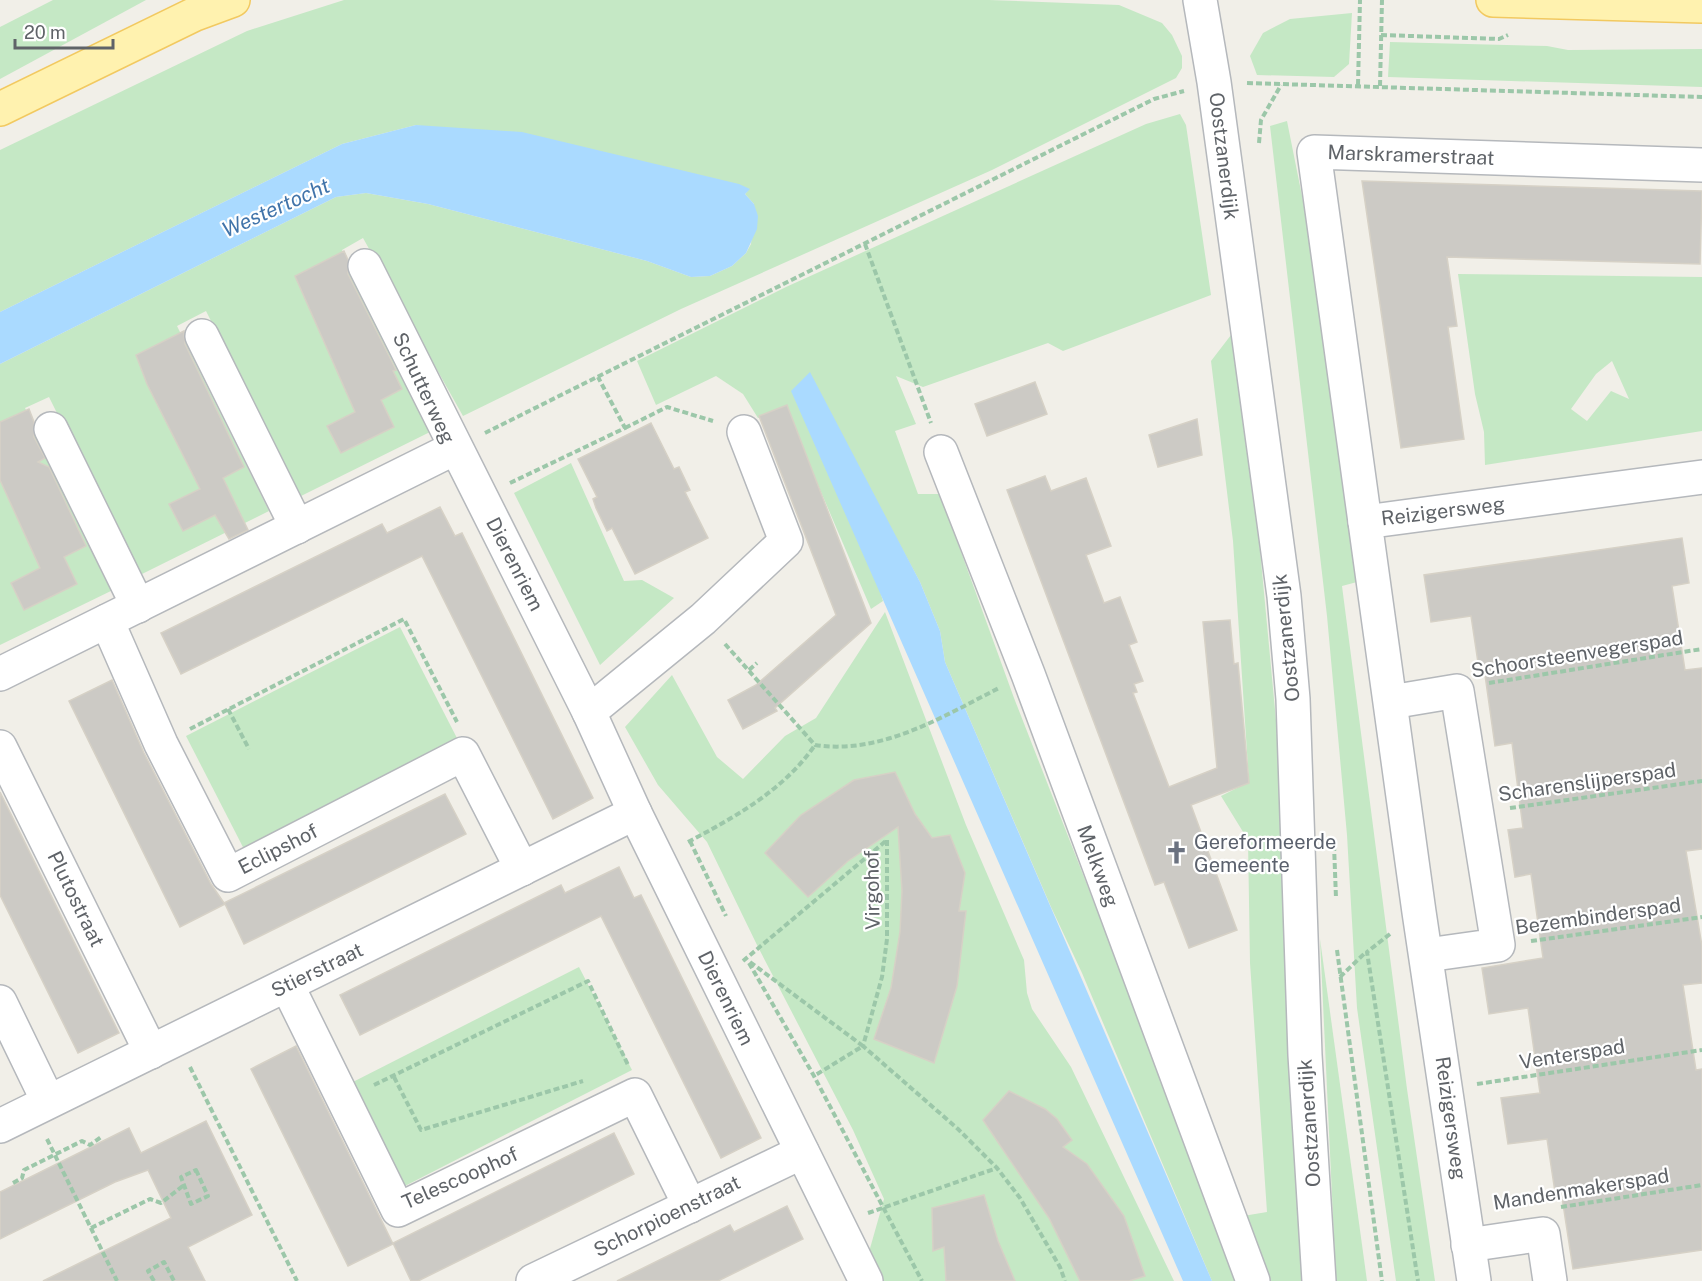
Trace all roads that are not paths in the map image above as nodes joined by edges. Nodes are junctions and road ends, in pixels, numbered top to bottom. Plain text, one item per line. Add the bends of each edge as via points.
1 (233, 0) edge
2 (1200, 0) edge
3 (1493, 0) edge
4 (1702, 6) edge
5 (201, 7) edge
6 (0, 109) edge
7 (1702, 165) edge
8 (365, 266) dead end
9 (202, 336) dead end
10 (51, 429) dead end
11 (744, 432) road end
12 (455, 448) junction
13 (941, 452) road end
14 (1702, 477) edge
15 (1365, 522) junction
16 (297, 527) junction
17 (138, 606) junction
18 (107, 621) junction
19 (0, 674) edge
20 (1391, 702) junction
21 (590, 712) junction
22 (0, 747) edge
23 (635, 813) junction
24 (522, 869) junction
25 (1427, 955) junction
26 (287, 985) junction
27 (0, 1002) edge
28 (164, 1046) junction
29 (48, 1101) junction
30 (0, 1126) edge
31 (802, 1152) junction
32 (690, 1206) junction
33 (1468, 1245) junction
34 (533, 1281) edge
35 (866, 1281) edge
36 (1252, 1281) edge
37 (1319, 1281) edge
38 (1474, 1281) edge
39 (1550, 1281) edge

1 - 5 main road
2 - 37 street, Oostzanerdijk via 1284,596 1293,699 1305,1055
3 - 4 main road
5 - 6 main road
7 - 15 street, Marskramerstraat via 1314,152
8 - 12 street, Schutterweg
9 - 16 street
10 - 17 street
11 - 21 street via 786,541 703,619
12 - 16 street, Schutterweg
12 - 21 street, Dierenriem
13 - 36 street, Melkweg via 1028,674
14 - 15 street, Reizigersweg
15 - 20 street, Reizigersweg
16 - 17 street, Schutterweg
17 - 18 street, Schutterweg
18 - 19 street, Schutterweg
18 - 24 street, Eclipshof via 161,744 228,875 463,754
20 - 25 street, Reizigersweg
20 - 25 street via 1457,691 1498,945
21 - 23 street, Dierenriem
22 - 28 street, Plutostraat
23 - 24 street, Stierstraat
23 - 31 street, Dierenriem
24 - 26 street, Stierstraat
25 - 33 street, Reizigersweg
26 - 28 street, Stierstraat
26 - 32 street, Telescoophof via 398,1210 635,1095
27 - 29 street
28 - 29 street, Stierstraat
29 - 30 street, Stierstraat
31 - 32 street, Schorpioenstraat
31 - 35 street, Dierenriem
32 - 34 street, Schorpioenstraat
33 - 38 street, Reizigersweg
33 - 39 street via 1544,1234

